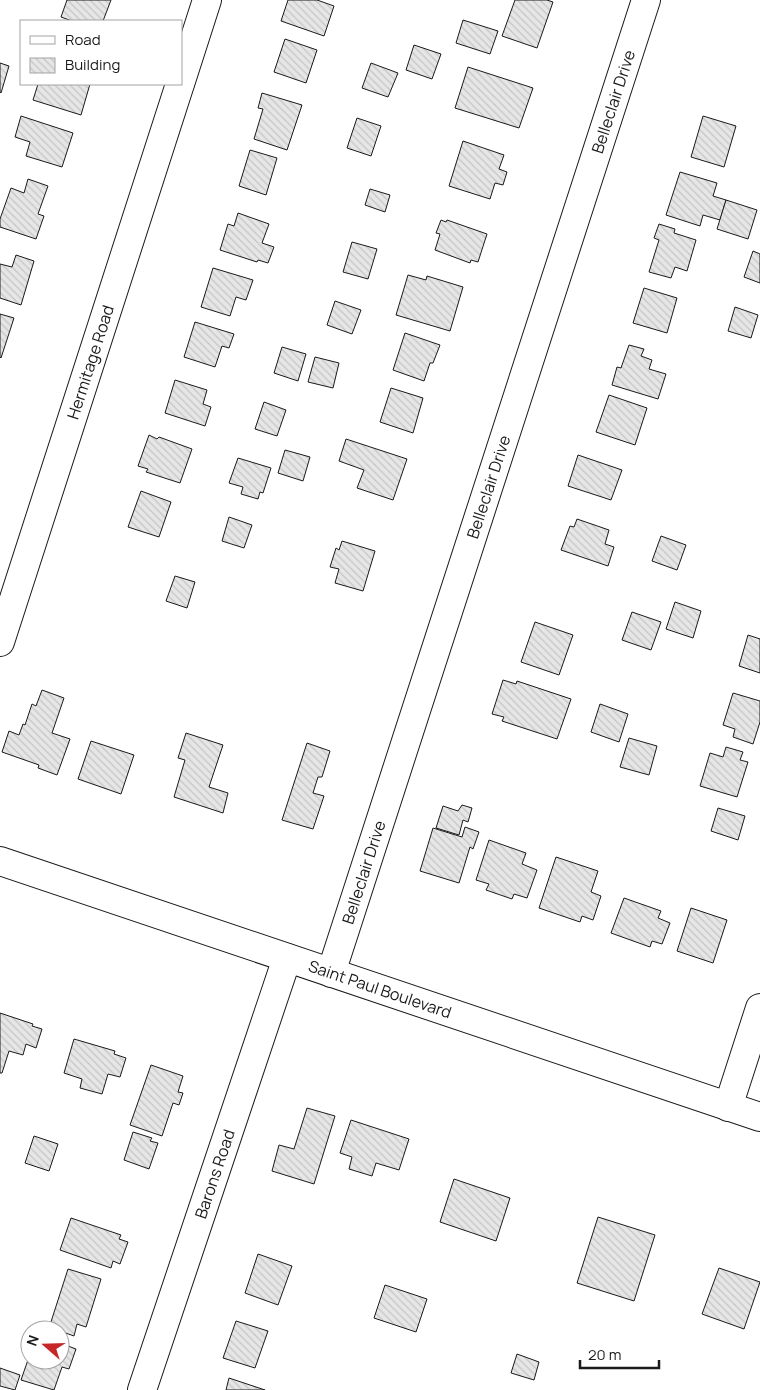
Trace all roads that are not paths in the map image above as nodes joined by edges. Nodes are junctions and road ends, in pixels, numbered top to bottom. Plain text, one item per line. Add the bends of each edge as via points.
1 (207, 0) edge
2 (646, 0) edge
3 (182, 79) edge
4 (180, 85) edge
5 (0, 642) edge
6 (0, 861) edge
7 (286, 958) junction
8 (331, 973) junction
9 (760, 1008) edge
10 (728, 1107) junction
11 (760, 1117) edge
12 (142, 1390) edge

1 - 3 street, Hermitage Road
2 - 8 street, Belleclair Drive
4 - 5 street, Hermitage Road
6 - 7 street, Saint Paul Boulevard
7 - 8 street, Saint Paul Boulevard
7 - 12 street, Barons Road
8 - 10 street, Saint Paul Boulevard
9 - 10 street
10 - 11 street, Saint Paul Boulevard

